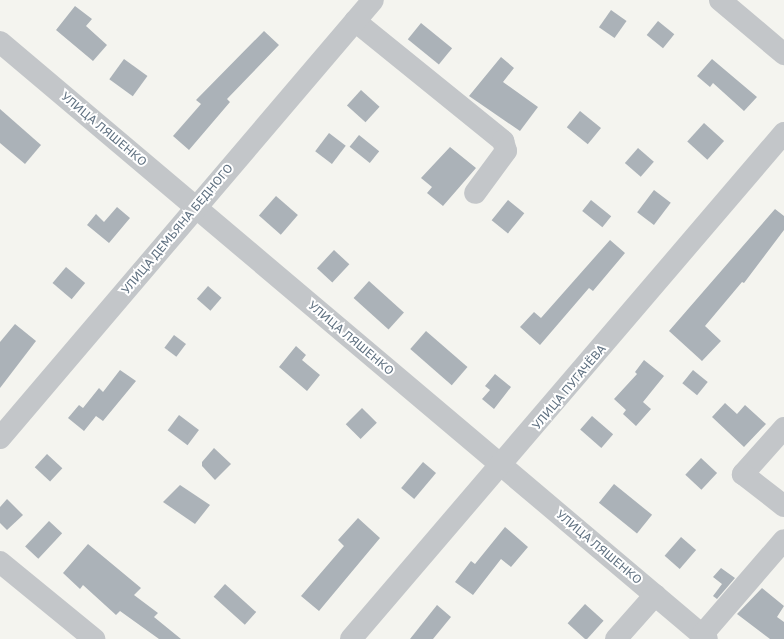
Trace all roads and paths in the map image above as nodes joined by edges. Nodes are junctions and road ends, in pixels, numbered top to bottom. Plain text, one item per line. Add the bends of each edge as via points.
1 (373, 0) edge
2 (720, 0) edge
3 (355, 21) junction
4 (0, 42) edge
5 (784, 54) edge
6 (784, 133) edge
7 (475, 193) dead end
8 (196, 207) junction
9 (784, 428) edge
10 (0, 438) edge
11 (502, 466) junction
12 (784, 506) edge
13 (784, 540) edge
14 (0, 562) edge
15 (655, 595) junction
16 (704, 637) edge
17 (94, 639) edge
18 (351, 639) edge
19 (616, 639) edge

1 - 3 street, УЛИЦА ДЕМЬЯНА БЕДНОГО
2 - 5 street
3 - 7 street via 503,141 506,152
3 - 8 street, УЛИЦА ДЕМЬЯНА БЕДНОГО
4 - 8 street, УЛИЦА ЛЯШЕНКО
6 - 11 street, УЛИЦА ПУГАЧЁВА
8 - 10 street, УЛИЦА ДЕМЬЯНА БЕДНОГО
8 - 11 street, УЛИЦА ЛЯШЕНКО
9 - 12 street via 743,474
11 - 15 street, УЛИЦА ЛЯШЕНКО
11 - 18 street, УЛИЦА ПУГАЧЁВА
13 - 16 street, УЛИЦА ЛЯШЕНКО
14 - 17 street
15 - 16 street, УЛИЦА ЛЯШЕНКО
15 - 19 street

